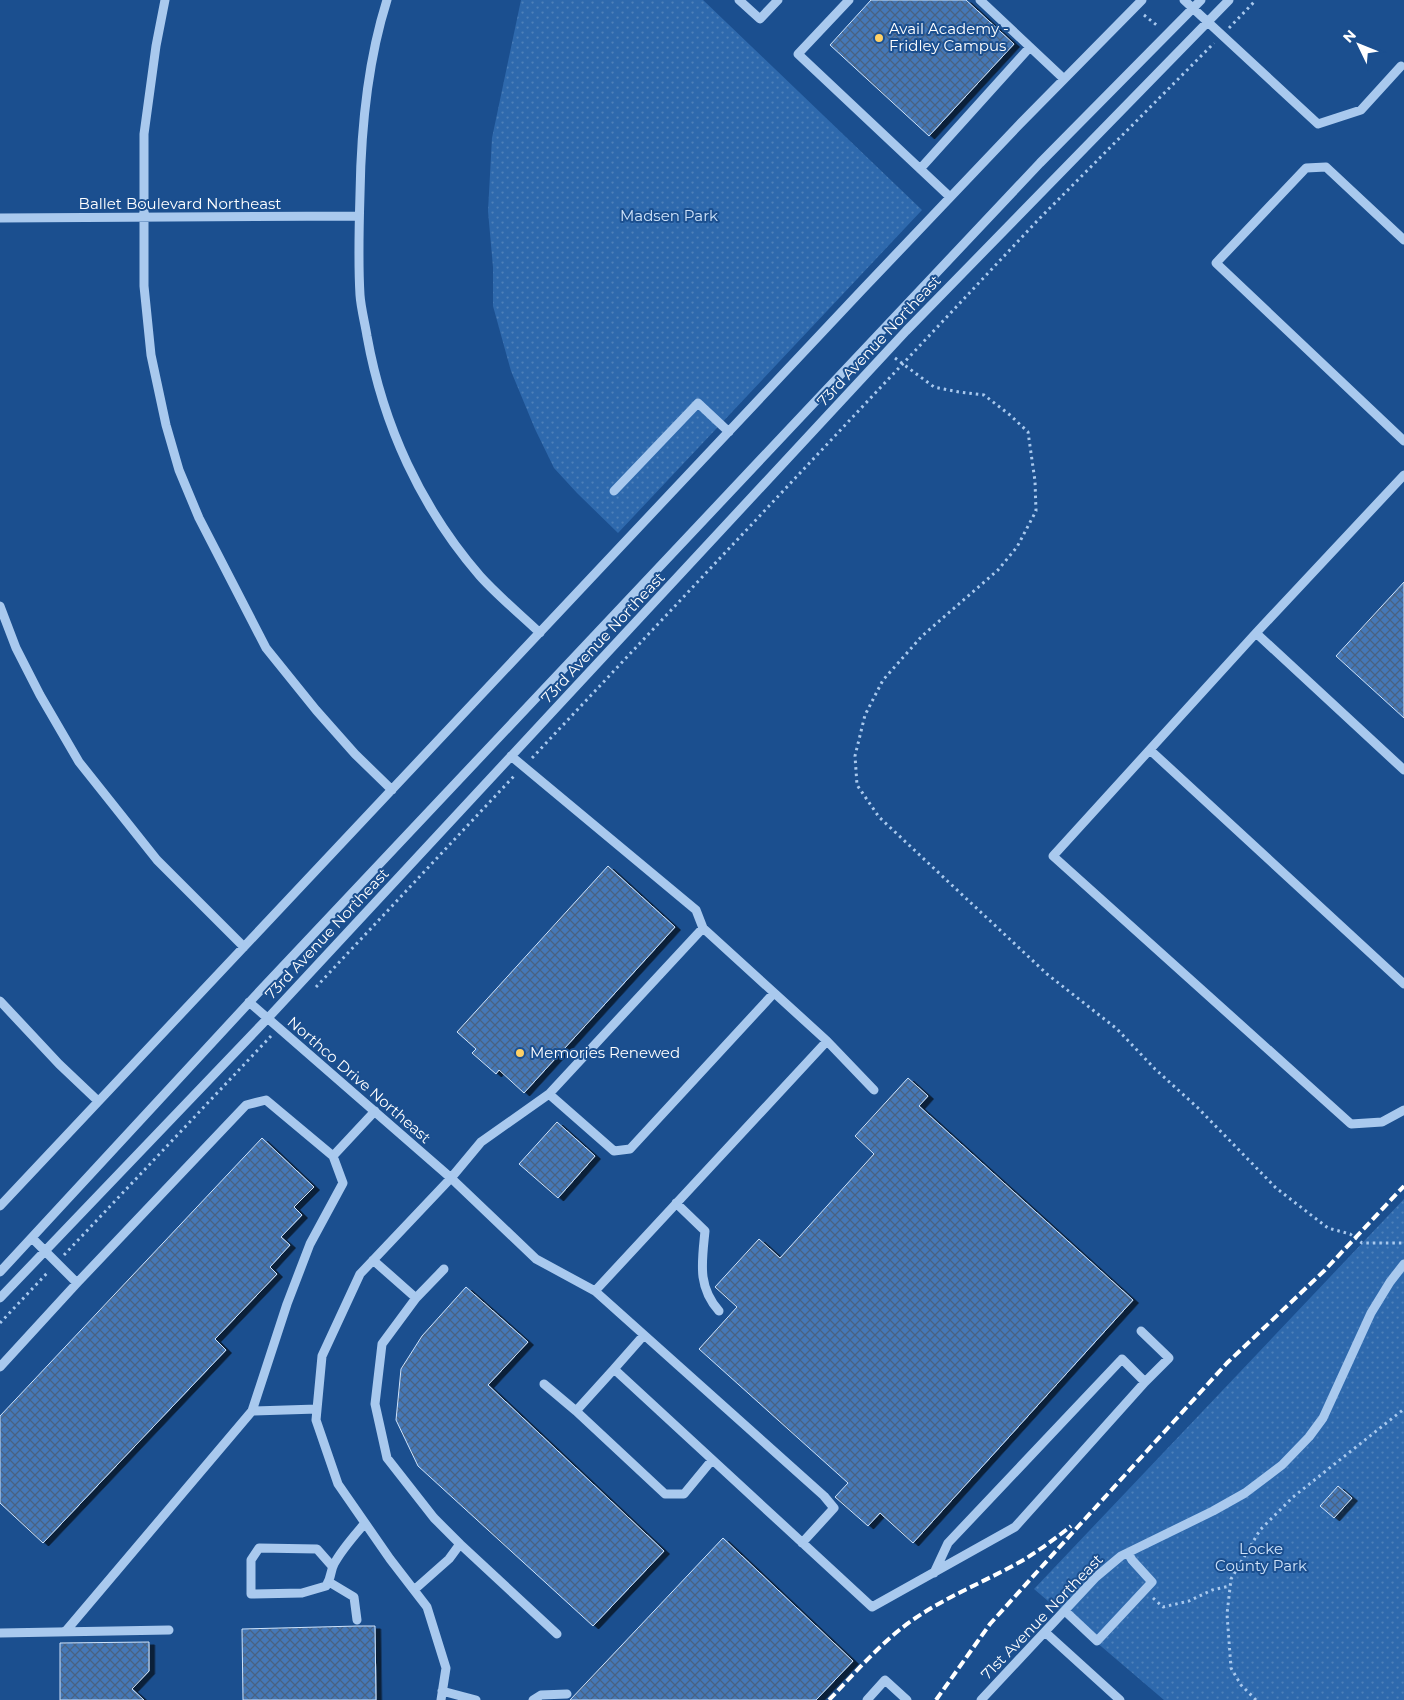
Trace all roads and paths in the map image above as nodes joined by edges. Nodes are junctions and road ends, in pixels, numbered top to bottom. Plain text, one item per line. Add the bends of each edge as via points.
1 (165, 0) edge
2 (387, 0) edge
3 (739, 0) edge
4 (778, 0) edge
5 (849, 0) edge
6 (980, 0) edge
7 (1142, 0) edge
8 (1184, 0) edge
9 (1201, 0) edge
10 (1229, 0) edge
11 (1256, 0) edge
12 (1193, 8) junction
13 (1208, 22) junction
14 (1222, 35) junction
15 (1030, 47) junction
16 (1401, 66) dead end
17 (1064, 79) junction
18 (920, 169) junction
19 (950, 197) junction
20 (359, 216) junction
21 (0, 218) edge
22 (144, 218) junction
23 (1404, 240) edge
24 (887, 351) junction
25 (902, 365) junction
26 (729, 432) junction
27 (1404, 441) edge
28 (1404, 475) edge
29 (614, 491) dead end
30 (0, 606) edge
31 (540, 633) junction
32 (1256, 634) junction
33 (1150, 750) junction
34 (511, 756) junction
35 (523, 767) junction
36 (1404, 770) edge
37 (392, 790) junction
38 (703, 928) junction
39 (244, 947) junction
40 (1404, 984) edge
41 (312, 991) dead end
42 (774, 993) junction
43 (0, 1001) edge
44 (249, 1002) junction
45 (267, 1019) junction
46 (278, 1028) junction
47 (826, 1041) junction
48 (874, 1090) dead end
49 (549, 1094) junction
50 (98, 1101) junction
51 (1404, 1110) edge
52 (375, 1111) junction
53 (333, 1156) junction
54 (451, 1178) junction
55 (676, 1203) junction
56 (0, 1206) edge
57 (32, 1238) junction
58 (1404, 1243) edge
59 (44, 1251) junction
60 (373, 1260) junction
61 (56, 1263) junction
62 (1404, 1264) edge
63 (444, 1269) dead end
64 (0, 1272) edge
65 (76, 1283) junction
66 (595, 1291) junction
67 (0, 1298) edge
68 (416, 1298) junction
69 (719, 1311) dead end
70 (0, 1323) edge
71 (1141, 1331) dead end
72 (644, 1335) junction
73 (0, 1367) edge
74 (614, 1369) junction
75 (1145, 1382) junction
76 (544, 1384) dead end
77 (317, 1409) junction
78 (1404, 1410) edge
79 (252, 1411) junction
80 (576, 1411) junction
81 (712, 1460) junction
82 (365, 1523) junction
83 (802, 1543) junction
84 (460, 1544) junction
85 (1128, 1552) junction
86 (332, 1566) junction
87 (934, 1572) junction
88 (329, 1582) junction
89 (1230, 1586) junction
90 (414, 1590) junction
91 (1144, 1590) junction
92 (1065, 1611) junction
93 (357, 1620) dead end
94 (169, 1630) dead end
95 (0, 1632) edge
96 (65, 1632) junction
97 (1045, 1632) junction
98 (557, 1634) dead end
99 (568, 1694) dead end
100 (442, 1696) edge
101 (476, 1700) edge
102 (533, 1700) edge
103 (867, 1700) edge
104 (907, 1700) edge
105 (981, 1700) edge
106 (1120, 1700) edge
107 (1256, 1700) edge

1 - 22 street via 144,134
2 - 20 street via 369,74 361,135
3 - 4 street via 760,19
5 - 18 street via 798,54
6 - 15 street
7 - 17 street
8 - 12 street
9 - 12 street, 73rd Avenue Northeast
10 - 13 street, 73rd Avenue Northeast
11 - 14 path
12 - 13 street
12 - 44 street, 73rd Avenue Northeast via 1040,163
13 - 14 street
13 - 24 street, 73rd Avenue Northeast
14 - 16 street via 1318,124 1360,110
14 - 25 path via 1038,220
15 - 17 street
15 - 18 street
17 - 19 street
18 - 19 street
19 - 26 street
20 - 22 street, Ballet Boulevard Northeast
20 - 31 street via 360,297 371,359 387,418 410,471 450,538 481,577
21 - 22 street, Ballet Boulevard Northeast
22 - 37 street via 144,286 151,355 171,443 199,518 266,648 355,754
23 - 27 street via 1326,167 1306,168 1216,263
24 - 25 path
24 - 34 street, 73rd Avenue Northeast
25 - 35 path
25 - 58 path via 934,387 984,395 1028,432 1036,512 1017,547 998,570 922,636 883,680 863,723 855,756 857,785 879,817 1047,974 1117,1029 1276,1188 1328,1228 1350,1234 1362,1243
26 - 29 street via 698,403
26 - 31 street
28 - 32 street
30 - 39 street via 16,648 79,762 157,860
31 - 37 street
32 - 33 street
32 - 36 street
33 - 40 street
33 - 51 street via 1053,856 1350,1124 1382,1122
34 - 35 street
34 - 45 street, 73rd Avenue Northeast
35 - 38 street via 696,910
35 - 41 path
37 - 39 street
38 - 42 street
38 - 49 street
39 - 50 street
42 - 47 street
42 - 49 street via 630,1150 614,1152
43 - 50 street
44 - 45 street, Northco Drive Northeast
44 - 57 street, 73rd Avenue Northeast
45 - 46 street, Northco Drive Northeast
45 - 59 street, 73rd Avenue Northeast
46 - 52 street, Northco Drive Northeast
46 - 61 path
47 - 48 street
47 - 55 street
49 - 54 street via 481,1142
50 - 56 street
52 - 53 street
52 - 54 street, Northco Drive Northeast
53 - 65 street via 266,1100 246,1105
53 - 79 street via 343,1184 310,1244 286,1304
54 - 60 street
54 - 66 street, Northco Drive Northeast via 536,1259
55 - 66 street
55 - 69 street via 705,1231 701,1272 710,1301
57 - 59 street
57 - 64 street, 73rd Avenue Northeast
59 - 61 street
59 - 67 street, 73rd Avenue Northeast
60 - 68 street
60 - 77 street via 360,1274 322,1356
61 - 65 street
61 - 70 path
62 - 85 street, 71st Avenue Northeast via 1371,1313 1323,1418 1309,1437 1282,1465 1246,1493
63 - 68 street
65 - 73 street
66 - 72 street, Northco Drive Northeast
68 - 84 street via 382,1344 374,1404 387,1458 434,1518
71 - 75 street via 1169,1358
72 - 74 street
72 - 83 street, Northco Drive Northeast via 834,1508
74 - 80 street
74 - 81 street
75 - 87 street via 1015,1527
75 - 87 street via 1122,1359 948,1542
76 - 80 street
77 - 79 street
77 - 82 street via 316,1420 338,1484
78 - 89 path via 1293,1496 1260,1530 1241,1560
79 - 96 street
80 - 81 street via 665,1494 684,1494
81 - 83 street
82 - 86 street
82 - 90 street
83 - 87 street via 872,1607
84 - 90 street via 449,1559
84 - 98 street
85 - 91 street via 1152,1582
85 - 92 street, 71st Avenue Northeast via 1096,1577
86 - 88 street
86 - 88 street via 317,1549 259,1548 251,1560 251,1594 302,1593 326,1586
88 - 93 street via 354,1597
89 - 91 path via 1163,1607
89 - 107 path via 1227,1614 1231,1668 1241,1685
90 - 100 street via 427,1607 446,1668
91 - 92 street via 1097,1641
92 - 97 street, 71st Avenue Northeast
94 - 96 street
95 - 96 street
97 - 105 street, 71st Avenue Northeast
97 - 106 street
99 - 102 street via 541,1695
100 - 101 street
103 - 104 street via 885,1680

